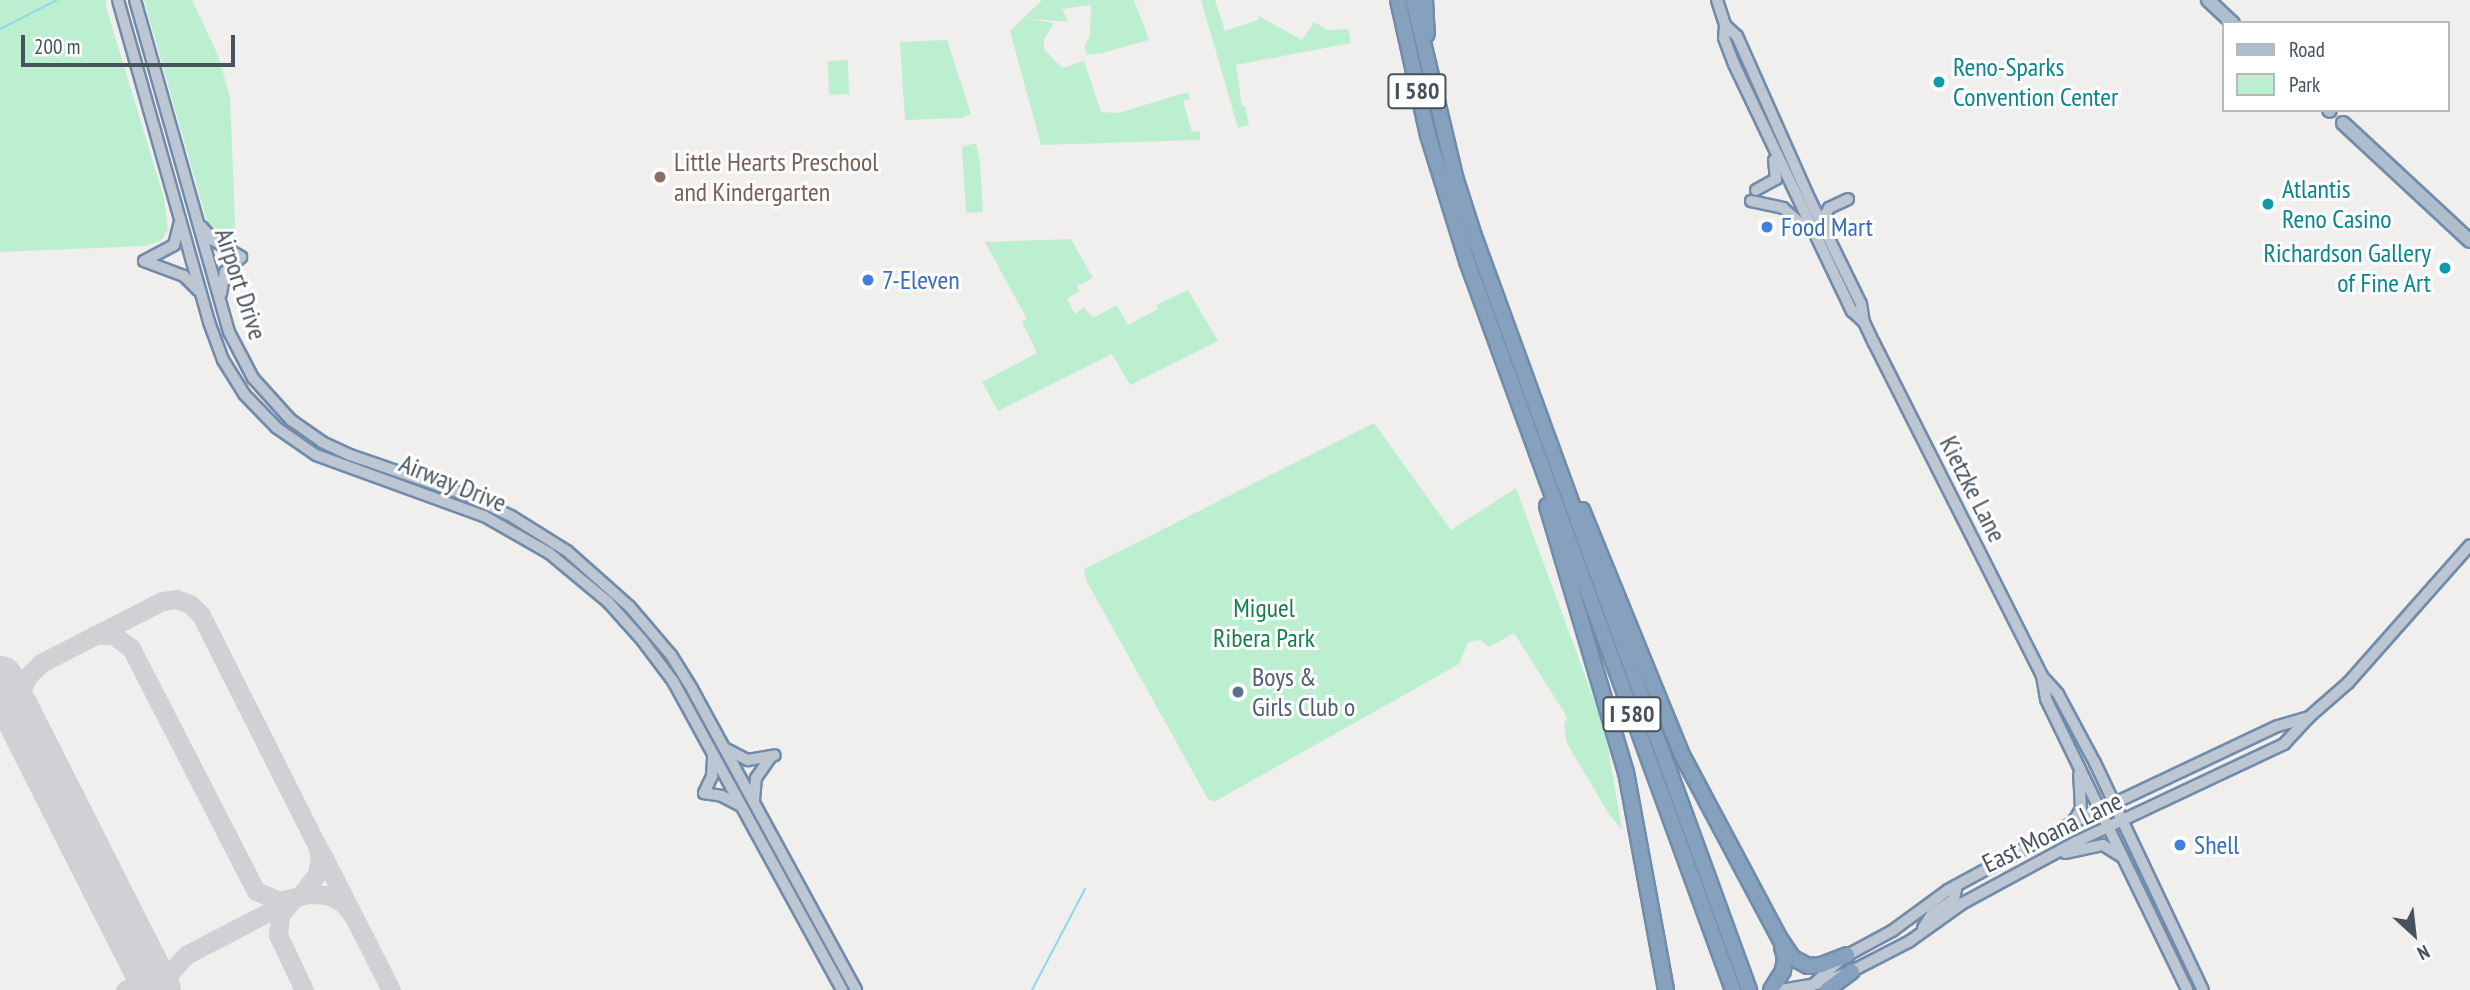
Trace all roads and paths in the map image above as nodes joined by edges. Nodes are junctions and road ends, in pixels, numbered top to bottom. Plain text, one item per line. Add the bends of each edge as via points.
1 (118, 0) edge
2 (135, 0) edge
3 (1398, 0) edge
4 (1413, 0) edge
5 (1424, 0) edge
6 (1717, 0) edge
7 (2208, 0) edge
8 (2231, 21) edge
9 (1725, 25) junction
10 (1426, 57) junction
11 (2343, 123) dead end
12 (1766, 134) junction
13 (1756, 190) dead end
14 (1848, 199) dead end
15 (1751, 201) dead end
16 (193, 208) junction
17 (179, 215) junction
18 (1815, 237) junction
19 (2470, 241) edge
20 (1843, 267) junction
21 (202, 295) junction
22 (221, 304) junction
23 (1864, 322) junction
24 (279, 408) joint
25 (1545, 433) junction
26 (1532, 440) junction
27 (2470, 545) edge
28 (2042, 676) junction
29 (2309, 717) junction
30 (720, 740) junction
31 (712, 751) junction
32 (2076, 758) junction
33 (2115, 803) junction
34 (756, 807) junction
35 (743, 808) junction
36 (2101, 809) junction
37 (2123, 821) junction
38 (2073, 822) junction
39 (2109, 827) junction
40 (2047, 858) junction
41 (2124, 859) junction
42 (1957, 885) junction
43 (1920, 934) junction
44 (1780, 939) junction
45 (1657, 953) junction
46 (1847, 955) junction
47 (1852, 971) joint
48 (1747, 985) edge
49 (1816, 988) edge
50 (842, 990) edge
51 (856, 990) edge
52 (1659, 990) edge
53 (1666, 990) edge
54 (1732, 990) edge
55 (1771, 990) edge
56 (1781, 990) edge
57 (2187, 990) edge
58 (2203, 990) edge

1 - 17 main road, Airway Drive
2 - 16 main road
3 - 26 highway, I 580 via 1458,236
4 - 10 highway, I 580
5 - 10 highway
6 - 9 main road, Kietzke Lane
7 - 8 main road
9 - 12 main road, Kietzke Lane via 1726,44
9 - 20 main road, Kietzke Lane via 1737,36
10 - 25 highway, I 580 via 1456,180
11 - 19 main road
12 - 13 main road via 1777,174 1768,186
12 - 18 main road, Kietzke Lane
14 - 20 main road via 1833,204 1826,214
15 - 18 main road via 1788,211
16 - 22 main road, Airport Drive
16 - 22 main road via 210,238 241,257 225,272
17 - 21 main road, Airway Drive
17 - 21 main road via 174,245 144,261 184,276
18 - 23 main road, Kietzke Lane via 1852,311
20 - 23 main road, Kietzke Lane via 1864,309
21 - 31 main road, Airway Drive via 216,344 229,369 244,394 277,428 337,464 484,516 557,559 608,602 642,640 673,681
22 - 24 main road, Airport Drive via 244,363
23 - 28 main road, Kietzke Lane
24 - 30 main road, Airway Drive via 337,450 480,500 567,551 617,594 659,640
25 - 44 highway via 1591,529 1681,753
25 - 48 highway, I 580
26 - 45 highway via 1553,529 1626,772
26 - 54 highway, I 580
27 - 29 main road, East Moana Lane via 2343,688
28 - 32 main road, Kietzke Lane via 2046,699
28 - 33 main road, Kietzke Lane via 2058,694
29 - 33 main road, East Moana Lane via 2278,726
29 - 37 main road, East Moana Lane via 2292,738 2275,749
30 - 34 main road, Airway Drive
30 - 34 main road via 743,759 775,755 756,778
31 - 35 main road, Airway Drive
31 - 35 main road via 713,769 705,793
32 - 36 main road, Kietzke Lane
32 - 38 main road via 2081,809
33 - 36 main road, East Moana Lane
33 - 37 main road, Kietzke Lane
34 - 51 main road, Airway Drive
35 - 50 main road, Airway Drive
36 - 38 main road, East Moana Lane
36 - 39 main road, Kietzke Lane
37 - 39 main road, East Moana Lane
37 - 58 main road, Kietzke Lane
38 - 42 main road, East Moana Lane
39 - 40 main road, East Moana Lane
39 - 41 main road, Kietzke Lane
40 - 41 main road via 2103,845
40 - 43 main road, East Moana Lane via 1963,903
41 - 57 main road, Kietzke Lane
42 - 43 main road via 1954,899 1932,914
42 - 46 main road, East Moana Lane via 1892,931
43 - 47 main road, East Moana Lane
44 - 46 highway via 1793,958 1808,966
44 - 55 highway via 1785,963
45 - 52 highway
45 - 53 highway
46 - 49 main road, East Moana Lane
47 - 49 highway
49 - 56 main road

